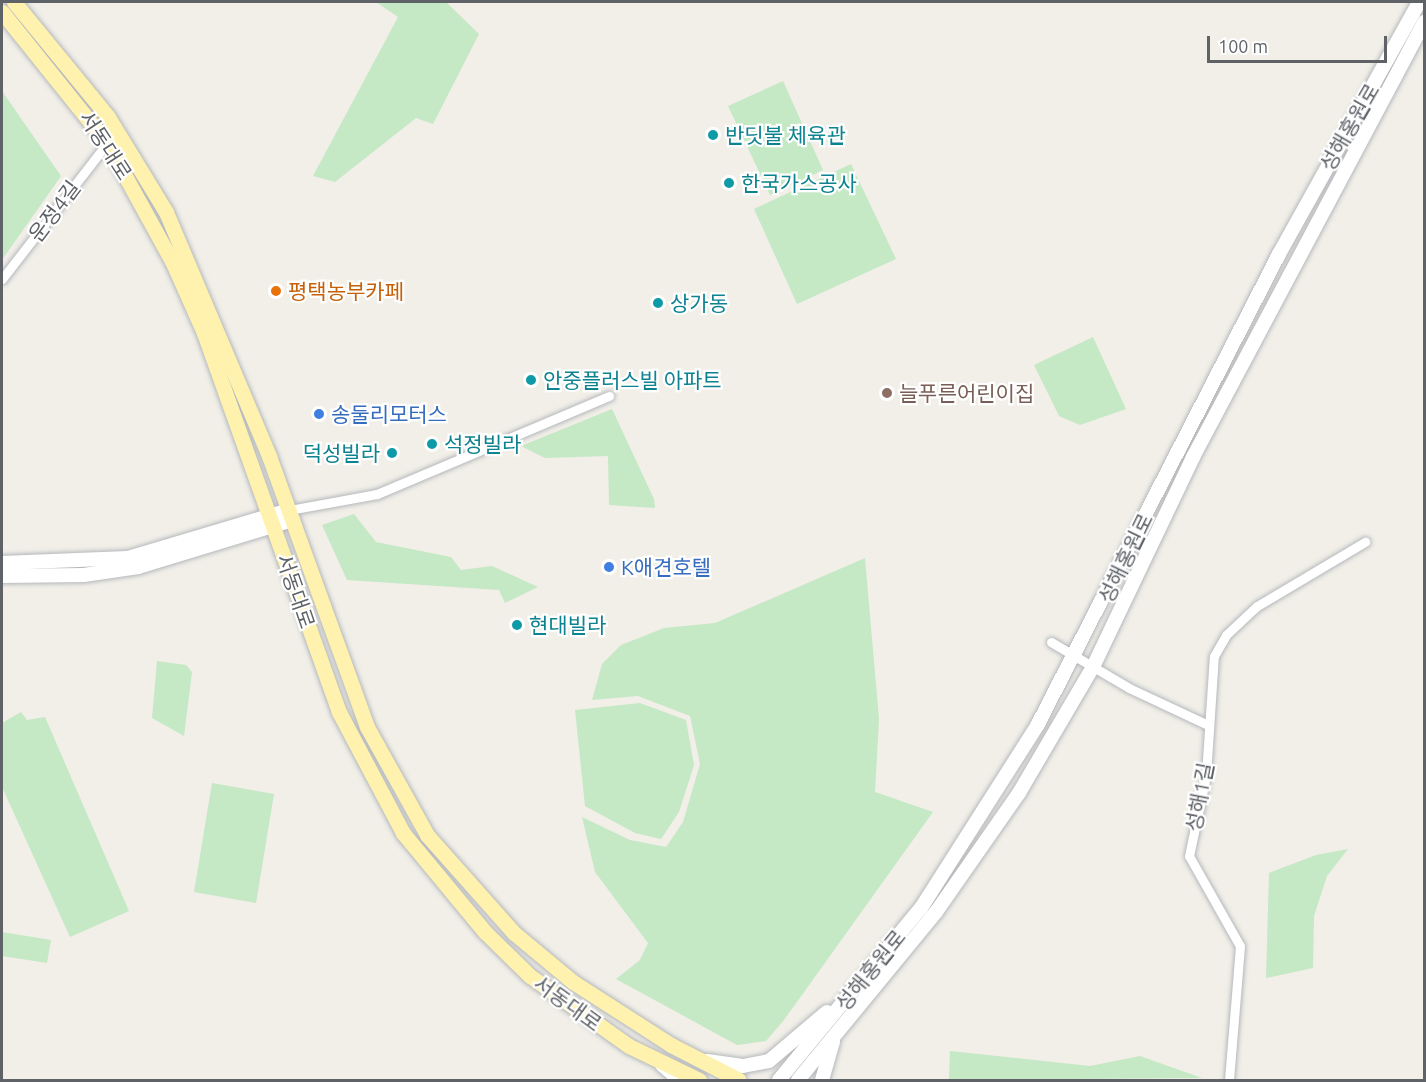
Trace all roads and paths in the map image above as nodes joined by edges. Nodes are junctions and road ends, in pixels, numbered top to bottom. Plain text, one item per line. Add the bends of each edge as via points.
1 (14, 2) edge
2 (1419, 2) edge
3 (2, 12) edge
4 (1425, 22) edge
5 (107, 143) junction
6 (2, 279) edge
7 (609, 396) dead end
8 (291, 515) junction
9 (272, 522) junction
10 (1365, 542) dead end
11 (2, 563) edge
12 (2, 576) edge
13 (1051, 642) dead end
14 (1078, 655) junction
15 (1093, 667) junction
16 (1208, 724) junction
17 (868, 974) junction
18 (837, 1033) junction
19 (695, 1058) junction
20 (658, 1062) junction
21 (680, 1080) edge
22 (699, 1080) edge
23 (739, 1080) edge
24 (779, 1080) edge
25 (798, 1080) edge
26 (822, 1080) edge
27 (1229, 1080) edge

1 - 8 main road, 서동대로 via 108,117 166,212
2 - 14 main road, 성해홍원로 via 1279,254
3 - 5 main road, 서동대로
4 - 15 main road, 성해홍원로 via 1198,446
5 - 6 street, 운정4길
5 - 9 main road, 서동대로 via 167,252 204,333
7 - 8 street via 377,494
8 - 9 main road
8 - 19 main road, 서동대로 via 367,727 427,835 514,933 608,1006
9 - 11 main road via 128,558
9 - 12 main road via 138,567
9 - 20 main road, 서동대로 via 343,722 404,833 485,932 530,976
10 - 16 street, 성해1길 via 1257,606 1226,635 1214,656
13 - 14 street
14 - 15 street
14 - 17 main road, 성해홍원로 via 970,837
15 - 16 street
15 - 18 main road, 성해홍원로 via 981,850
16 - 27 street, 성해1길 via 1206,775 1189,856 1240,946
17 - 19 main road via 769,1061 743,1066
17 - 24 main road, 성해홍원로
18 - 25 main road, 성해홍원로
18 - 26 main road
19 - 23 main road, 서동대로
20 - 21 main road
20 - 22 main road, 서동대로

